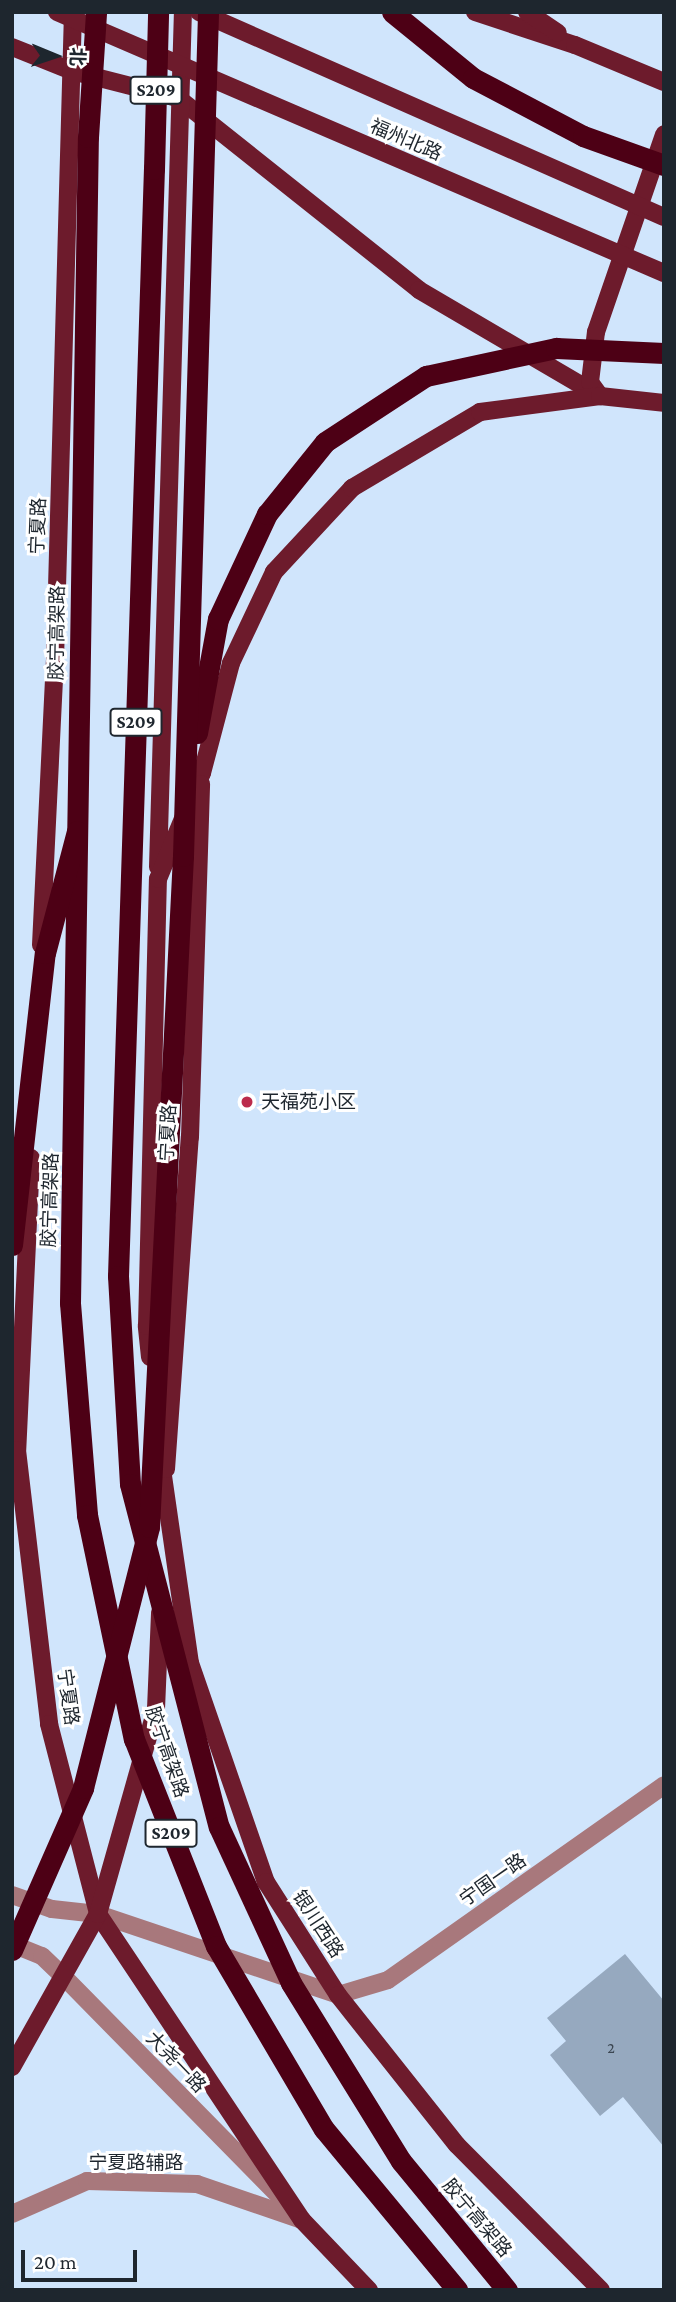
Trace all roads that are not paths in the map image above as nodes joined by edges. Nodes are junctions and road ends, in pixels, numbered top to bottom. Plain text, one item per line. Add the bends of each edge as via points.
1 (57, 12) edge
2 (73, 12) edge
3 (96, 12) edge
4 (158, 12) edge
5 (183, 12) edge
6 (199, 12) edge
7 (208, 12) edge
8 (392, 12) edge
9 (475, 12) edge
10 (527, 12) edge
11 (575, 44) junction
12 (12, 47) edge
13 (72, 71) junction
14 (664, 82) edge
15 (178, 98) junction
16 (664, 134) edge
17 (664, 165) edge
18 (664, 217) edge
19 (664, 273) edge
20 (664, 353) edge
21 (600, 396) junction
22 (664, 403) edge
23 (202, 773) junction
24 (77, 831) junction
25 (183, 856) junction
26 (158, 879) junction
27 (194, 1002) junction
28 (30, 1179) junction
29 (12, 1213) edge
30 (12, 1245) edge
31 (164, 1494) junction
32 (664, 1785) edge
33 (12, 1895) edge
34 (98, 1914) junction
35 (12, 1944) edge
36 (12, 1950) edge
37 (64, 1977) junction
38 (338, 1995) junction
39 (12, 2067) edge
40 (12, 2214) edge
41 (302, 2220) junction
42 (369, 2290) edge
43 (457, 2290) edge
44 (507, 2290) edge
45 (601, 2290) edge

1 - 19 main road, 福州北路, bridge
2 - 13 main road, 宁夏路
3 - 24 highway, 胶宁高架路 / S209, bridge via 88,137
4 - 44 highway, 胶宁高架路 / S209, bridge via 118,1276 130,1485 219,1827 291,1983 401,2161
5 - 15 main road, 宁夏路
6 - 18 main road, 福州北路, bridge
7 - 25 highway, bridge
8 - 17 highway, bridge via 473,78 583,136
9 - 11 main road
10 - 11 main road
11 - 14 main road
12 - 13 main road
13 - 15 main road
13 - 28 main road, 宁夏路 via 55,660
15 - 21 main road via 419,290
15 - 26 main road, 宁夏路
16 - 21 main road via 596,332 590,382
20 - 25 highway, bridge via 556,348 426,376 325,442 267,514 218,619 197,732
21 - 22 main road
21 - 23 main road via 480,412 352,488 274,572 230,663
23 - 26 main road
23 - 27 main road, 宁夏路
24 - 30 highway, bridge via 46,953
24 - 43 highway, 胶宁高架路 / S209, bridge via 70,1303 87,1515 134,1740 216,1946 324,2129
25 - 36 highway, bridge via 149,1527 83,1788
26 - 27 main road
26 - 31 main road, 宁夏路 via 147,1326
27 - 31 main road, 宁夏路 via 190,1138
28 - 29 main road
28 - 34 main road, 宁夏路 via 17,1450 49,1724
31 - 34 main road, 宁夏路 via 156,1709
31 - 38 main road, 银川西路 via 190,1663 225,1770 266,1882
32 - 38 street, 宁国一路 via 388,1980
33 - 34 street via 52,1909
34 - 37 main road, 宁夏路
34 - 38 street
34 - 41 main road
35 - 37 street, 大尧一路 via 42,1956
37 - 39 main road, 宁夏路
37 - 41 street, 大尧一路
38 - 45 main road, 银川西路 via 457,2145
40 - 41 street, 宁夏路辅路 via 86,2181 197,2184
41 - 42 main road

